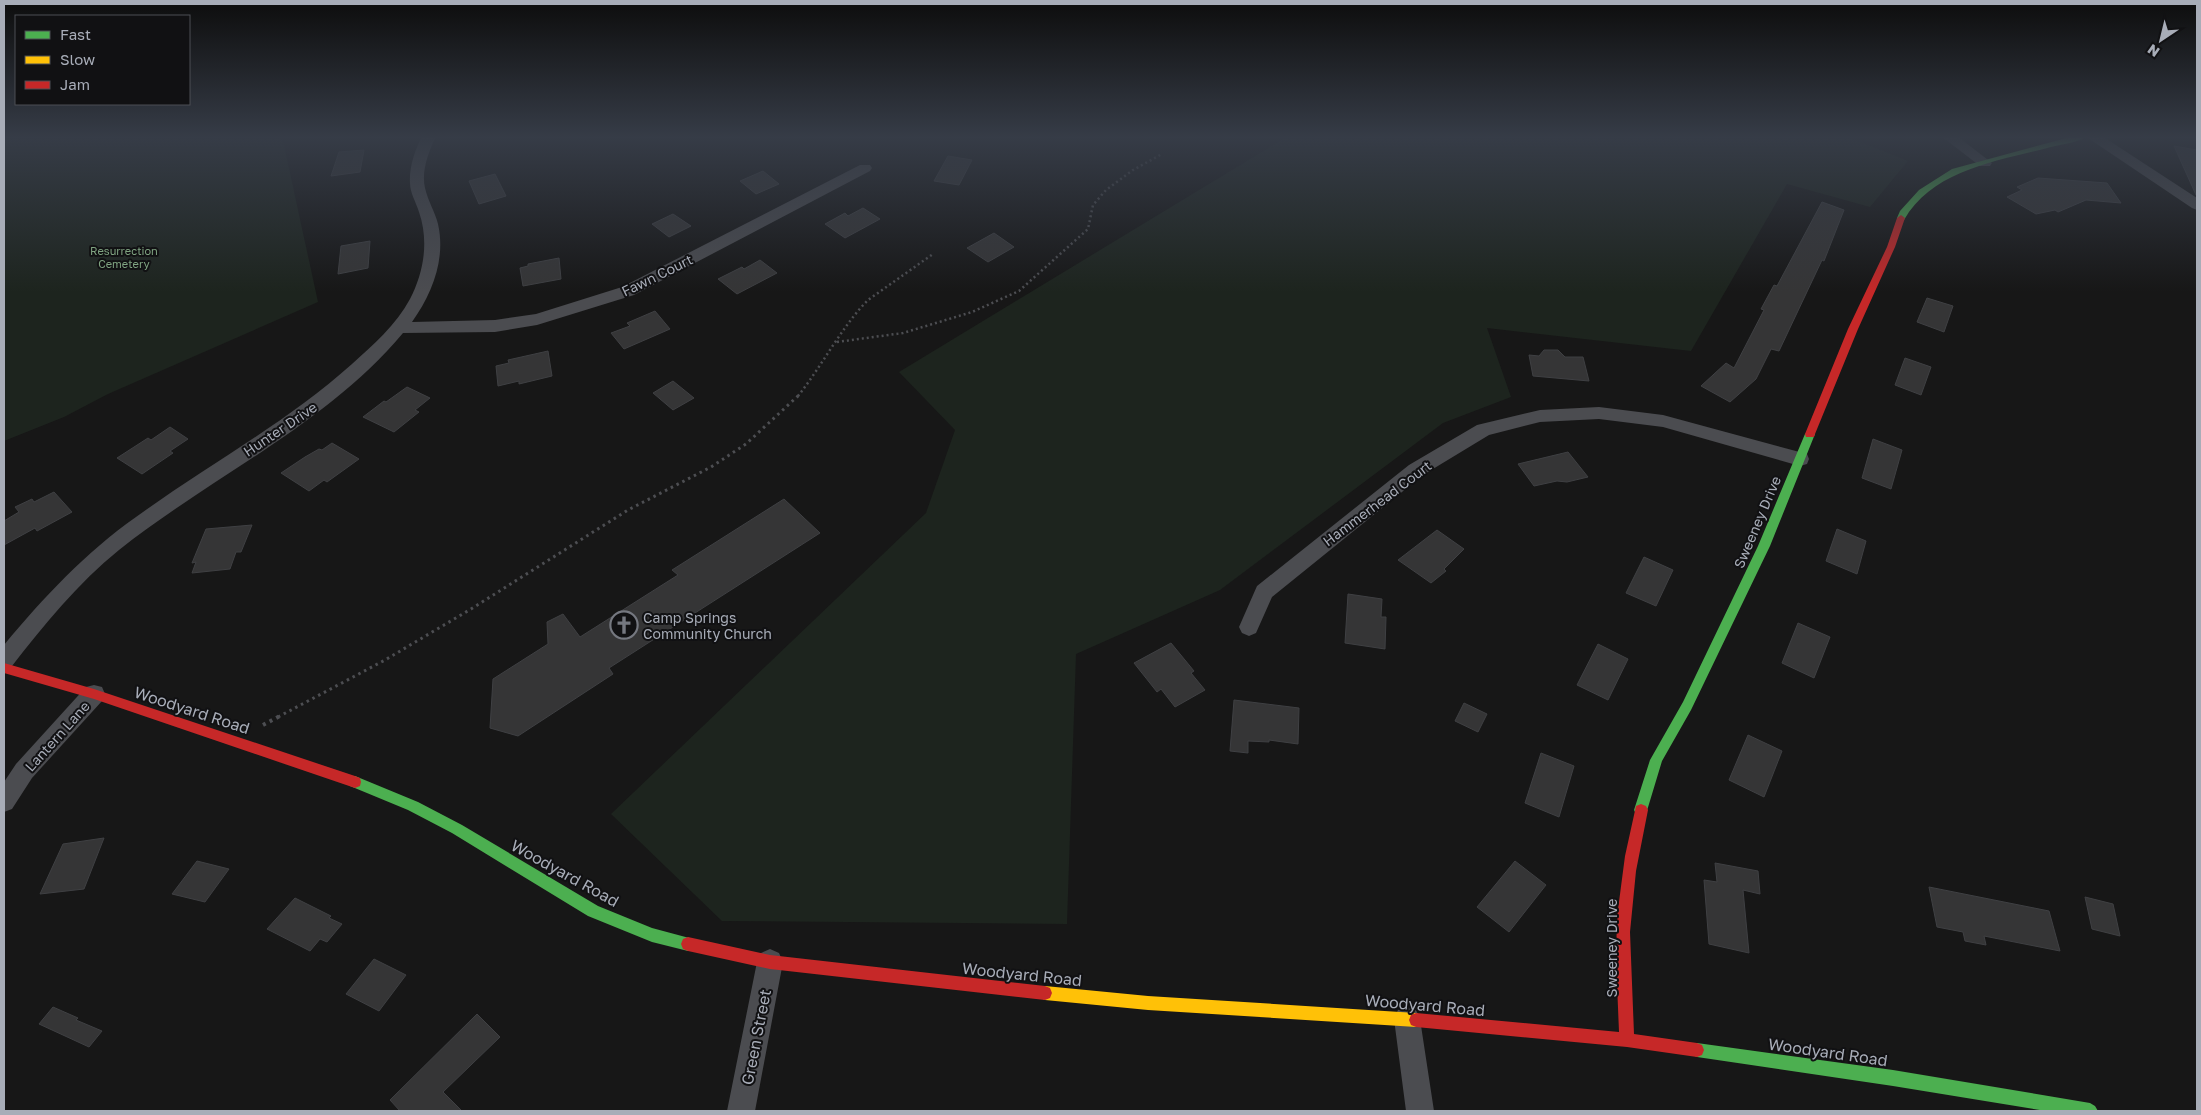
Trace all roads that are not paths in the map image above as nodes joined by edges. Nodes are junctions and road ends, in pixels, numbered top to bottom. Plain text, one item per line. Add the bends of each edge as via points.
1 (419, 188) edge
2 (827, 188) edge
3 (1928, 188) edge
4 (2171, 188) edge
5 (2197, 205) edge
6 (401, 327) junction
7 (1800, 460) junction
8 (1249, 627) dead end
9 (4, 660) edge
10 (4, 668) edge
11 (94, 694) junction
12 (4, 802) edge
13 (770, 962) junction
14 (1407, 1019) junction
15 (1627, 1040) junction
16 (741, 1111) edge
17 (1420, 1111) edge
18 (2090, 1111) edge

1 - 6 street, Hunter Drive via 429,216 434,251 428,276
2 - 6 street, Fawn Court via 628,292 537,319 495,326
3 - 7 main road, Sweeney Drive via 1903,213
4 - 5 street
6 - 9 street, Hunter Drive via 327,397 112,546 53,599
7 - 8 street, Hammerhead Court via 1663,420 1599,413 1540,416 1483,430 1416,470 1264,592
7 - 15 main road, Sweeney Drive via 1756,563 1687,706 1656,760 1643,802 1632,849 1623,934
10 - 11 main road, Woodyard Road
11 - 12 street, Lantern Lane via 24,771
11 - 13 main road, Woodyard Road via 347,779 413,806 593,911 652,935
13 - 14 main road, Woodyard Road via 1148,1003
13 - 16 street, Green Street
14 - 15 main road, Woodyard Road
14 - 17 street
15 - 18 main road, Woodyard Road via 1892,1078

